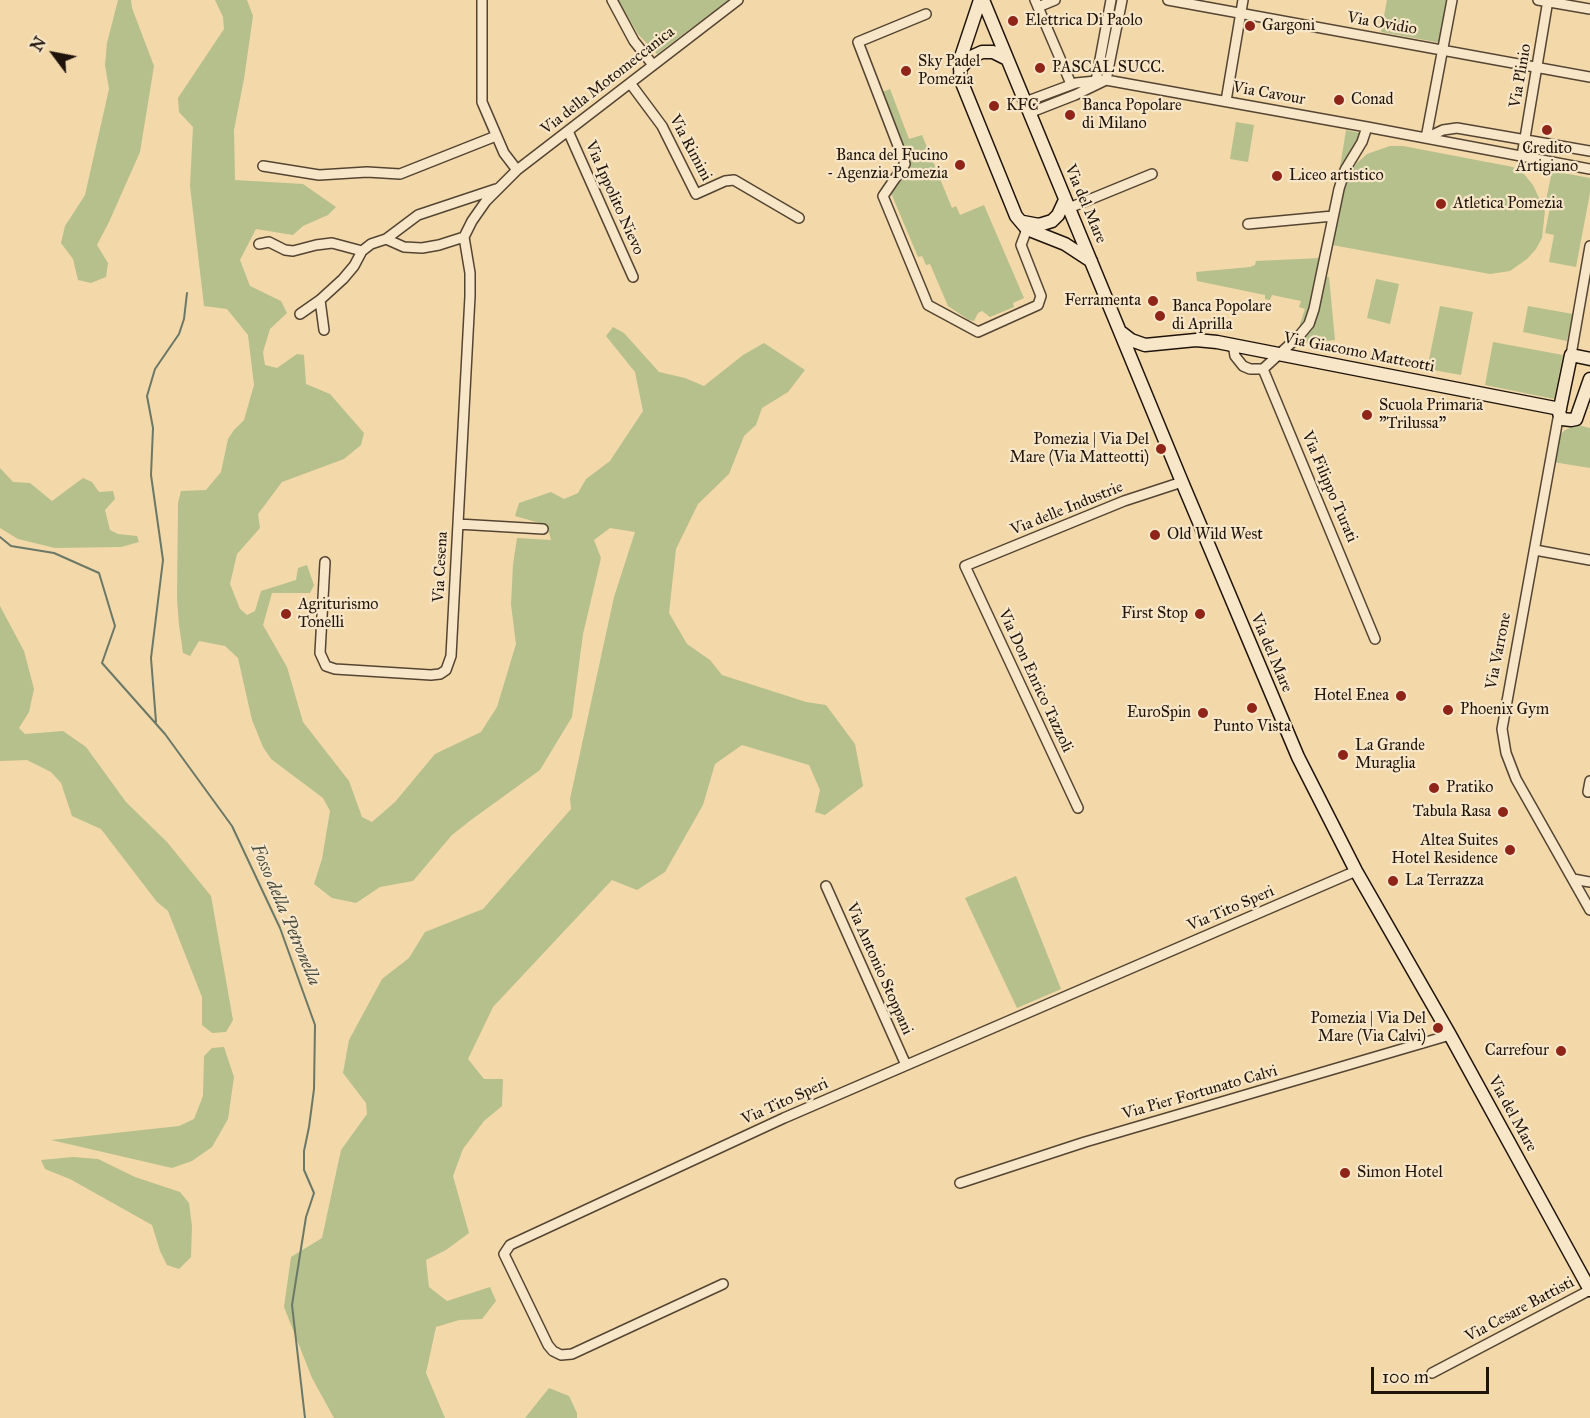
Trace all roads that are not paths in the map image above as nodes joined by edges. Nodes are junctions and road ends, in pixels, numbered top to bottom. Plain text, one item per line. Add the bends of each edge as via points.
1 (482, 0) edge
2 (612, 0) edge
3 (738, 0) edge
4 (981, 0) edge
5 (1055, 0) edge
6 (1111, 0) edge
7 (1122, 0) edge
8 (1168, 0) edge
9 (1243, 0) edge
10 (1452, 0) edge
11 (1538, 0) edge
12 (1548, 1) edge
13 (1036, 3) edge
14 (1590, 9) edge
15 (926, 14) dead end
16 (1241, 14) junction
17 (997, 35) junction
18 (966, 40) junction
19 (1442, 51) junction
20 (1007, 59) junction
21 (653, 65) junction
22 (1538, 68) junction
23 (959, 70) junction
24 (1590, 77) edge
25 (1101, 81) junction
26 (630, 83) junction
27 (1071, 84) junction
28 (1226, 102) junction
29 (1027, 107) junction
30 (1367, 127) junction
31 (568, 132) junction
32 (496, 136) junction
33 (1426, 138) junction
34 (1525, 140) junction
35 (1590, 151) edge
36 (1522, 156) junction
37 (263, 166) dead end
38 (1590, 169) edge
39 (517, 170) junction
40 (1152, 174) dead end
41 (498, 188) junction
42 (1067, 204) junction
43 (1334, 216) junction
44 (799, 218) dead end
45 (1248, 224) dead end
46 (1023, 225) junction
47 (1076, 225) junction
48 (464, 237) junction
49 (386, 239) junction
50 (1084, 243) junction
51 (258, 244) dead end
52 (1065, 244) junction
53 (1590, 246) edge
54 (362, 251) junction
55 (1091, 261) junction
56 (633, 277) dead end
57 (320, 300) junction
58 (300, 314) dead end
59 (324, 330) dead end
60 (1120, 332) junction
61 (1233, 345) junction
62 (1150, 346) junction
63 (1279, 354) junction
64 (1571, 354) junction
65 (1590, 359) edge
66 (1263, 369) junction
67 (1135, 370) junction
68 (1590, 379) edge
69 (1560, 411) junction
70 (1576, 419) junction
71 (1553, 451) junction
72 (1182, 482) junction
73 (458, 524) junction
74 (543, 529) dead end
75 (1535, 550) junction
76 (1590, 560) edge
77 (325, 562) dead end
78 (965, 566) joint
79 (1376, 639) dead end
80 (1590, 781) edge
81 (1588, 792) dead end
82 (1078, 808) dead end
83 (1356, 871) junction
84 (1573, 879) junction
85 (1590, 882) edge
86 (826, 886) dead end
87 (1590, 910) edge
88 (1450, 1035) junction
89 (906, 1065) junction
90 (960, 1183) dead end
91 (723, 1284) dead end
92 (1590, 1290) edge
93 (1432, 1373) dead end

1 - 32 street via 482,98
2 - 21 street via 634,41
3 - 21 street, Via della Motomeccanica
4 - 17 main road, Via del Mare
4 - 18 main road
5 - 13 street
6 - 25 street
7 - 25 street
8 - 16 street, Via Ovidio
9 - 16 street
10 - 19 street
11 - 12 street
12 - 14 street
12 - 22 street, Via Plinio
13 - 27 street
15 - 46 street via 858,42 905,164 883,196 928,305 978,332 1038,304 1041,296 1021,245
16 - 19 street, Via Ovidio
16 - 28 street
17 - 18 main road via 978,31
17 - 20 main road, Via del Mare
18 - 23 main road
19 - 22 street, Via Ovidio
19 - 33 street
20 - 23 main road via 990,51 978,52
20 - 29 main road, Via del Mare
21 - 26 street, Via della Motomeccanica
22 - 24 street, Via Ovidio
22 - 34 street, Via Plinio
23 - 46 main road
25 - 27 street, Via Cavour
25 - 28 street, Via Cavour
25 - 29 street via 1080,93
26 - 31 street, Via della Motomeccanica
26 - 44 street, Via Rimini via 659,122 696,194 734,180
27 - 29 street, Via Cavour
28 - 30 street, Via Cavour
29 - 42 main road, Via del Mare
30 - 33 street, Via Cavour
30 - 43 street via 1342,178
31 - 39 street, Via della Motomeccanica
31 - 56 street, Via Ippolito Nievo
32 - 37 street via 400,174 319,175
32 - 39 street
33 - 34 street via 1457,128
33 - 36 street, Via Cavour
34 - 35 street
34 - 36 street, Via Plinio
36 - 38 street, Via Cavour
39 - 41 street, Via della Motomeccanica
40 - 42 street
41 - 48 street, Via della Motomeccanica
41 - 49 street, Via della Motomeccanica via 417,215
42 - 46 main road via 1052,221
42 - 47 main road, Via del Mare
43 - 45 street
43 - 63 street via 1311,320
46 - 52 main road
47 - 50 main road, Via del Mare
47 - 52 main road
48 - 49 street via 422,248
48 - 73 street, Via Cesena via 470,296
49 - 54 street, Via della Motomeccanica
50 - 52 main road
50 - 55 main road, Via del Mare
51 - 54 street via 269,242 290,251 334,244
52 - 55 main road
53 - 64 street, Via Varrone
54 - 57 street via 350,272
55 - 60 main road, Via del Mare
57 - 58 street
57 - 59 street
60 - 62 main road
60 - 67 main road, Via del Mare
61 - 62 main road, Via Giacomo Matteotti via 1196,340
61 - 63 main road, Via Giacomo Matteotti
61 - 66 street via 1243,366
62 - 67 main road via 1139,356
63 - 66 street
63 - 69 main road, Via Giacomo Matteotti
64 - 65 main road
64 - 69 main road, Via Varrone
66 - 79 street, Via Filippo Turati
67 - 72 main road, Via del Mare
68 - 70 main road
69 - 70 main road, Via Giacomo Matteotti via 1564,420
69 - 71 street, Via Varrone
70 - 71 street, Via Varrone via 1562,432
71 - 75 street, Via Varrone
72 - 78 street, Via delle Industrie via 1124,501
72 - 83 main road, Via del Mare via 1286,731
73 - 74 street
73 - 77 street, Via Cesena via 451,656 448,668 440,674 326,666 320,653
75 - 76 street
75 - 84 street, Via Varrone via 1502,733 1513,772
78 - 82 street, Via Don Enrico Tazzoli
80 - 81 street
83 - 88 main road, Via del Mare
83 - 89 street, Via Tito Speri
84 - 85 street
84 - 87 street, Via Varrone
86 - 89 street, Via Antonio Stoppani
88 - 90 street, Via Pier Fortunato Calvi
88 - 92 main road, Via del Mare
89 - 91 street, Via Tito Speri via 510,1245 504,1254 549,1347 564,1355
92 - 93 street, Via Cesare Battisti

